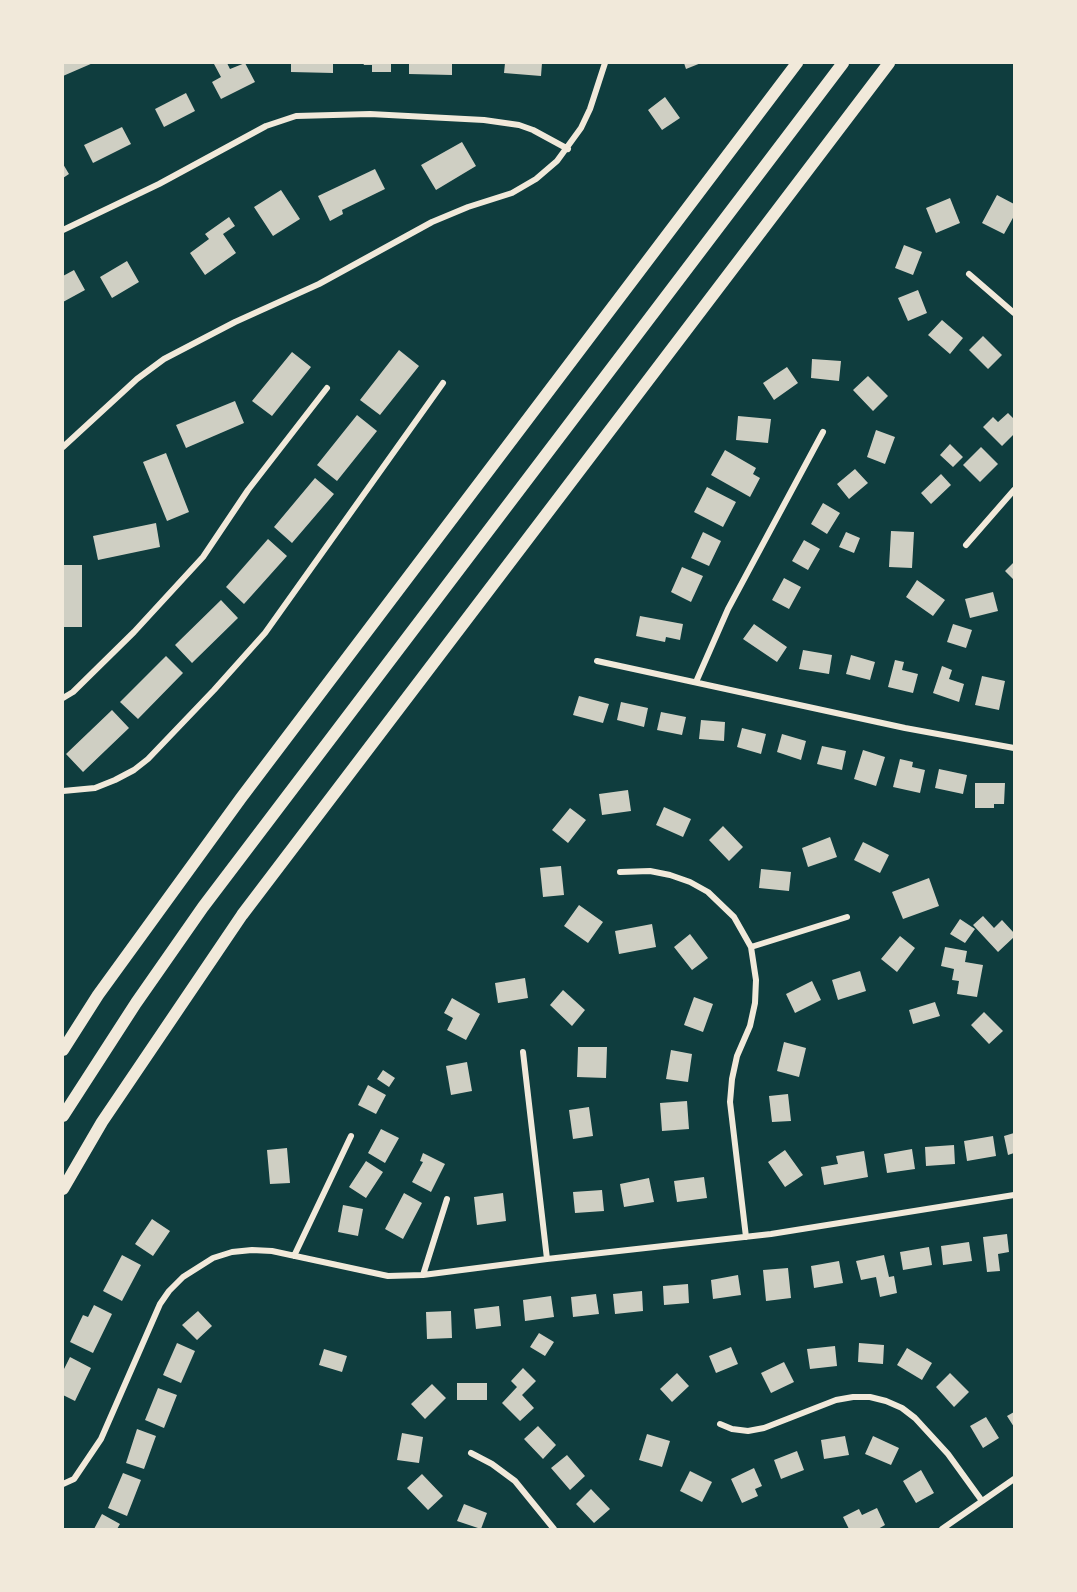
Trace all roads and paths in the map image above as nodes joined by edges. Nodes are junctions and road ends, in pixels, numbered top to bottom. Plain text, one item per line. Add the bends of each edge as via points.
1 (605, 63) edge
2 (797, 63) edge
3 (843, 63) edge
4 (889, 63) edge
5 (567, 149) junction
6 (63, 230) edge
7 (969, 274) dead end
8 (1014, 313) edge
9 (443, 383) dead end
10 (327, 388) dead end
11 (823, 432) dead end
12 (63, 447) edge
13 (1014, 490) edge
14 (966, 545) dead end
15 (597, 661) dead end
16 (696, 682) junction
17 (63, 698) edge
18 (1014, 748) edge
19 (63, 792) edge
20 (620, 872) dead end
21 (847, 916) dead end
22 (751, 947) junction
23 (63, 1050) edge
24 (523, 1052) dead end
25 (63, 1116) edge
26 (351, 1136) dead end
27 (63, 1189) edge
28 (1014, 1195) edge
29 (447, 1199) dead end
30 (746, 1237) junction
31 (294, 1256) junction
32 (547, 1259) junction
33 (423, 1275) junction
34 (720, 1424) dead end
35 (471, 1453) dead end
36 (1014, 1479) edge
37 (63, 1484) edge
38 (982, 1501) junction
39 (554, 1529) edge
40 (942, 1529) edge

1 - 5 street via 590,109
2 - 23 highway via 241,798 98,995
3 - 25 highway via 203,908
4 - 27 highway via 242,915 102,1122
5 - 6 street via 526,128 484,120 370,114 296,116 267,126
5 - 12 street via 544,174 520,189 432,222 319,284 164,359 136,379
7 - 8 street
9 - 19 street via 265,633 214,690 134,770 96,788
10 - 17 street via 202,557 134,632
11 - 16 street via 728,609
13 - 14 street
15 - 16 street
16 - 18 street
20 - 22 street via 670,875 708,892 734,917
21 - 22 street
22 - 30 street via 755,1003 737,1056 730,1102
24 - 32 street
26 - 31 street
28 - 30 street
29 - 33 street
30 - 32 street
31 - 33 street via 388,1276
31 - 37 street via 252,1250 232,1252 183,1276 160,1304 101,1439 74,1479
32 - 33 street
34 - 38 street via 748,1431 836,1400 861,1397 886,1401 915,1418 948,1454
35 - 39 street via 515,1481
36 - 38 street
38 - 40 street

